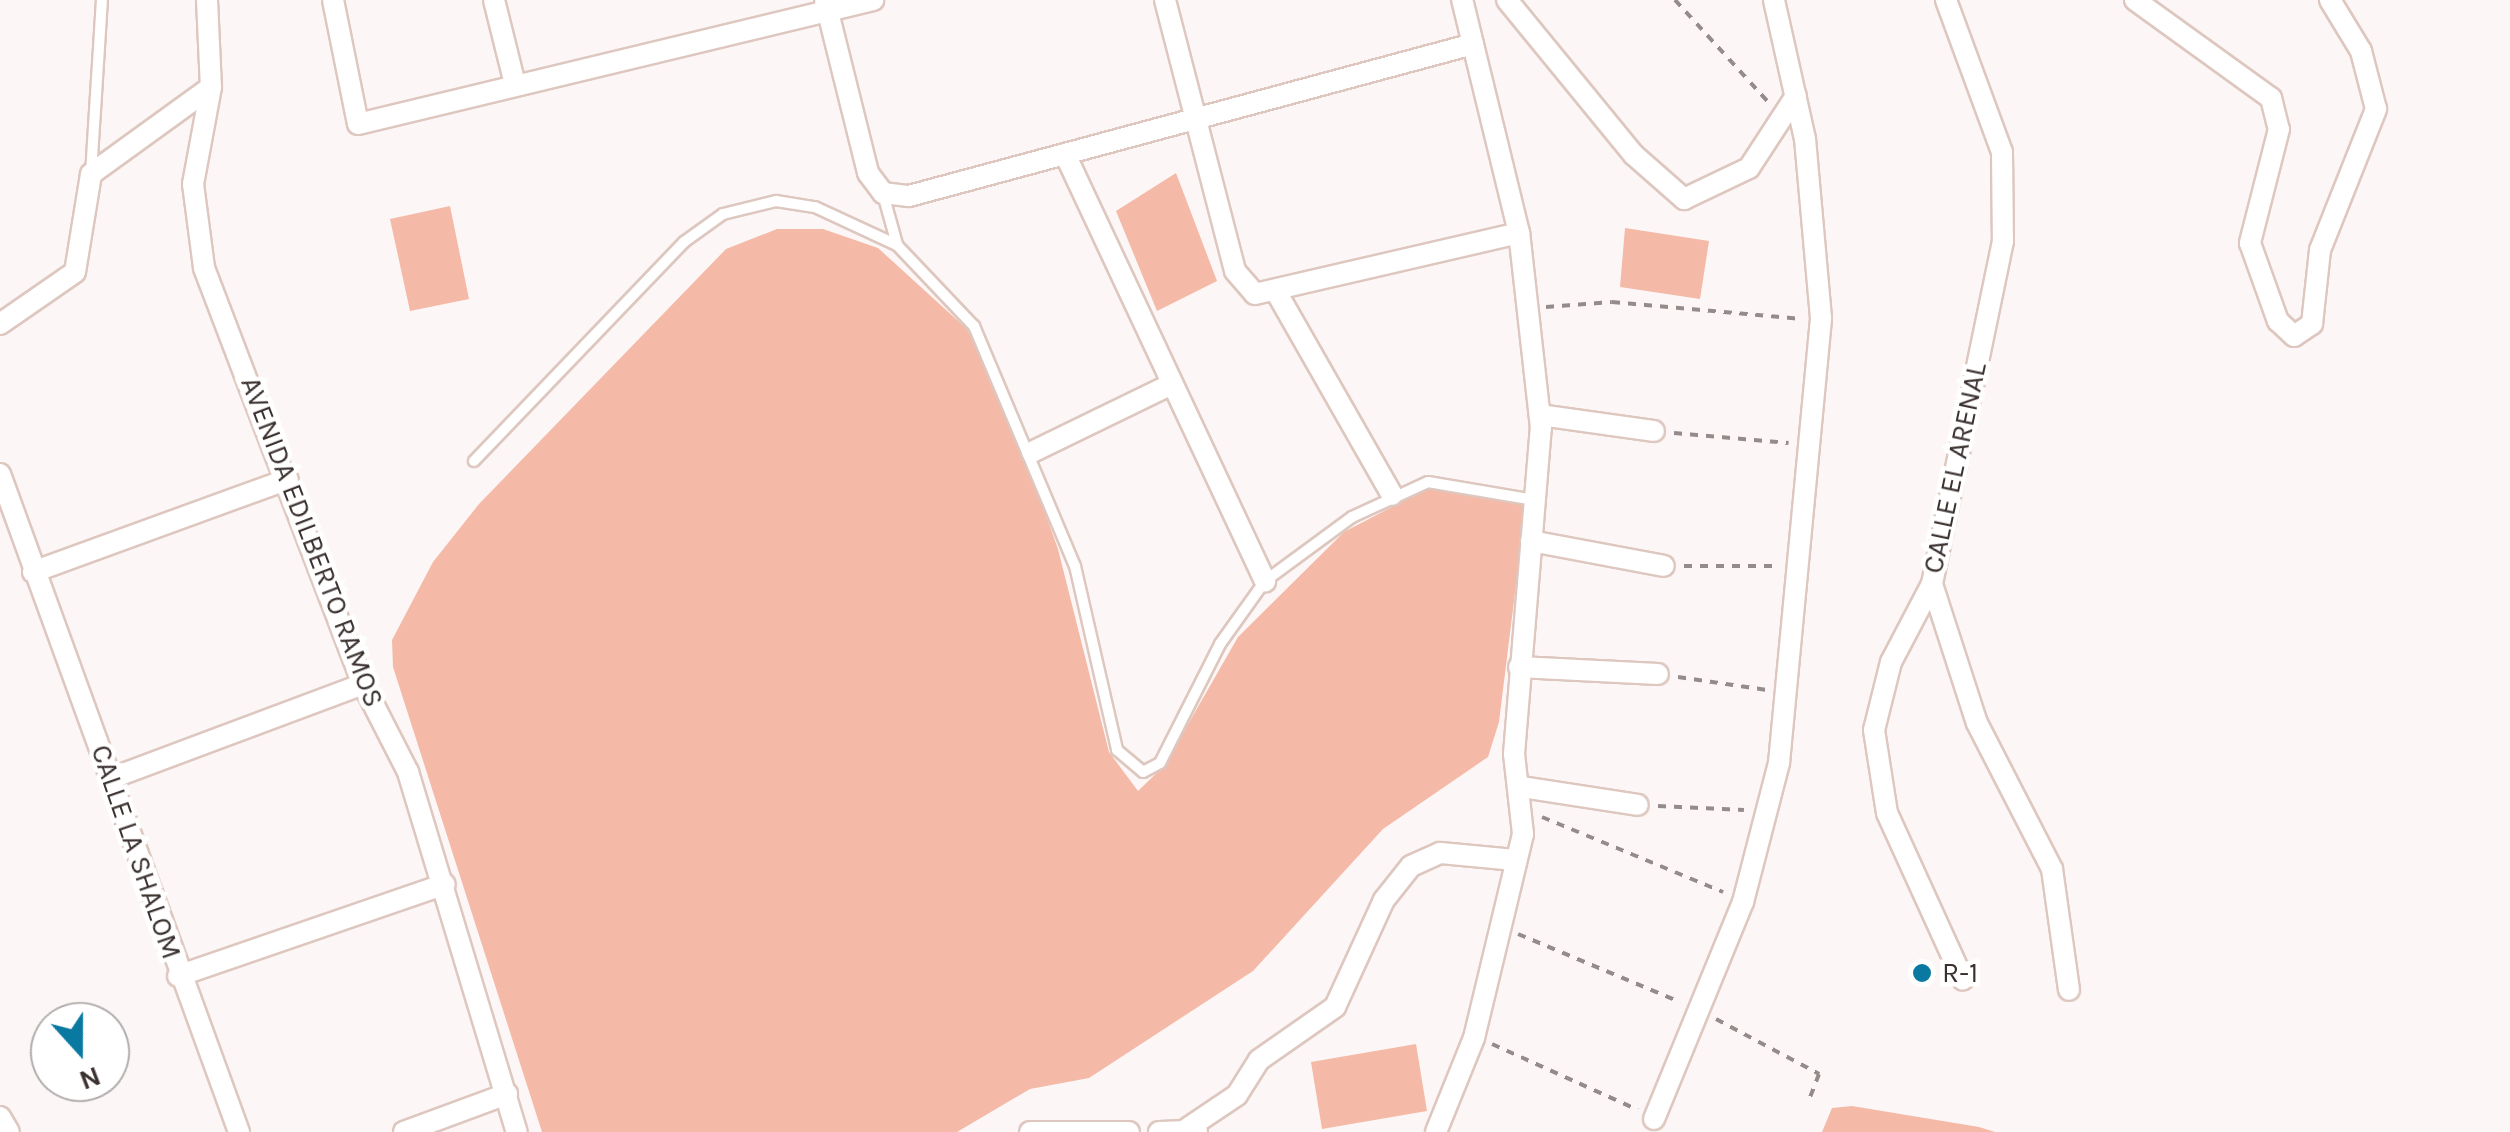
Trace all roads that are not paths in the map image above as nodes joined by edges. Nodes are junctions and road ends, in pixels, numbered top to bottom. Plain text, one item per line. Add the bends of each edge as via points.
1 (102, 0) edge
2 (207, 0) edge
3 (333, 0) edge
4 (494, 0) edge
5 (873, 0) edge
6 (1165, 0) edge
7 (1462, 0) edge
8 (1507, 0) edge
9 (1774, 0) edge
10 (1946, 0) edge
11 (2135, 0) edge
12 (2330, 0) edge
13 (826, 6) edge
14 (1473, 44) junction
15 (514, 80) junction
16 (211, 87) junction
17 (1796, 96) junction
18 (1195, 118) junction
19 (1064, 154) junction
20 (90, 174) junction
21 (883, 192) junction
22 (1519, 234) junction
23 (897, 245) junction
24 (1278, 295) junction
25 (0, 324) edge
26 (1172, 384) junction
27 (1540, 415) junction
28 (1654, 431) road end
29 (1032, 452) junction
30 (474, 461) dead end
31 (0, 474) edge
32 (288, 479) junction
33 (1392, 495) junction
34 (1535, 500) junction
35 (1531, 542) junction
36 (1664, 566) road end
37 (32, 572) junction
38 (1265, 581) junction
39 (1932, 584) junction
40 (1519, 667) junction
41 (1658, 674) road end
42 (363, 684) junction
43 (112, 778) junction
44 (1521, 787) junction
45 (1638, 805) road end
46 (1516, 860) junction
47 (445, 884) junction
48 (178, 976) junction
49 (1963, 980) dead end
50 (2069, 990) dead end
51 (506, 1094) junction
52 (0, 1117) edge
53 (1654, 1119) road end
54 (1195, 1131) edge
55 (1440, 1131) edge
56 (9, 1132) edge
57 (239, 1132) edge
58 (404, 1132) edge
59 (516, 1132) edge
60 (1030, 1132) edge
61 (1128, 1132) edge
62 (1159, 1132) edge

1 - 20 lane
2 - 16 street, AVENIDA EDILBERTO RAMOS
3 - 15 street via 358,124
4 - 15 street
5 - 13 street
6 - 18 street
7 - 14 street
8 - 17 street via 1634,155 1684,199 1749,168
9 - 17 street
10 - 39 street, CALLE EL ARENAL via 1992,114 2006,189
11 - 12 street via 2271,98 2279,129 2250,243 2278,321 2294,336 2312,324 2320,250 2376,108 2361,51
13 - 15 street
13 - 21 street via 868,173
14 - 18 street
14 - 22 street
16 - 20 street
16 - 32 street, AVENIDA EDILBERTO RAMOS via 193,184 204,268
17 - 53 street via 1820,318 1771,812 1743,902
18 - 19 street
18 - 24 street via 1235,272 1255,294
19 - 21 street via 909,196
19 - 26 street
20 - 25 street via 74,272
21 - 23 lane
22 - 24 street
22 - 27 street
23 - 29 lane via 974,326
23 - 30 lane via 815,206 776,200 723,214 684,242
24 - 33 street
26 - 29 street
26 - 38 street
27 - 28 street
27 - 34 street
29 - 38 lane via 1076,566 1116,750 1128,766 1143,772 1160,763 1220,644
31 - 37 street, CALLE LA SHALOM
32 - 37 street
32 - 42 street, AVENIDA EDILBERTO RAMOS
33 - 34 lane via 1455,482
33 - 38 lane
34 - 35 street
35 - 36 street
35 - 40 street
37 - 43 street, CALLE LA SHALOM
39 - 49 street, CALLE EL ARENAL via 1878,696 1875,766
39 - 50 street via 1977,724 2052,870
40 - 41 street
40 - 44 street
42 - 43 street
42 - 47 street, AVENIDA EDILBERTO RAMOS via 408,772
43 - 48 street, CALLE LA SHALOM
44 - 45 street
44 - 46 street
46 - 54 street via 1440,853 1411,866 1384,900 1335,1007 1259,1060 1237,1095
46 - 55 street via 1474,1038
47 - 48 street
47 - 51 street, AVENIDA EDILBERTO RAMOS
48 - 57 street, CALLE LA SHALOM
51 - 58 street
51 - 59 street, AVENIDA EDILBERTO RAMOS
52 - 56 street
54 - 62 street
60 - 61 street

